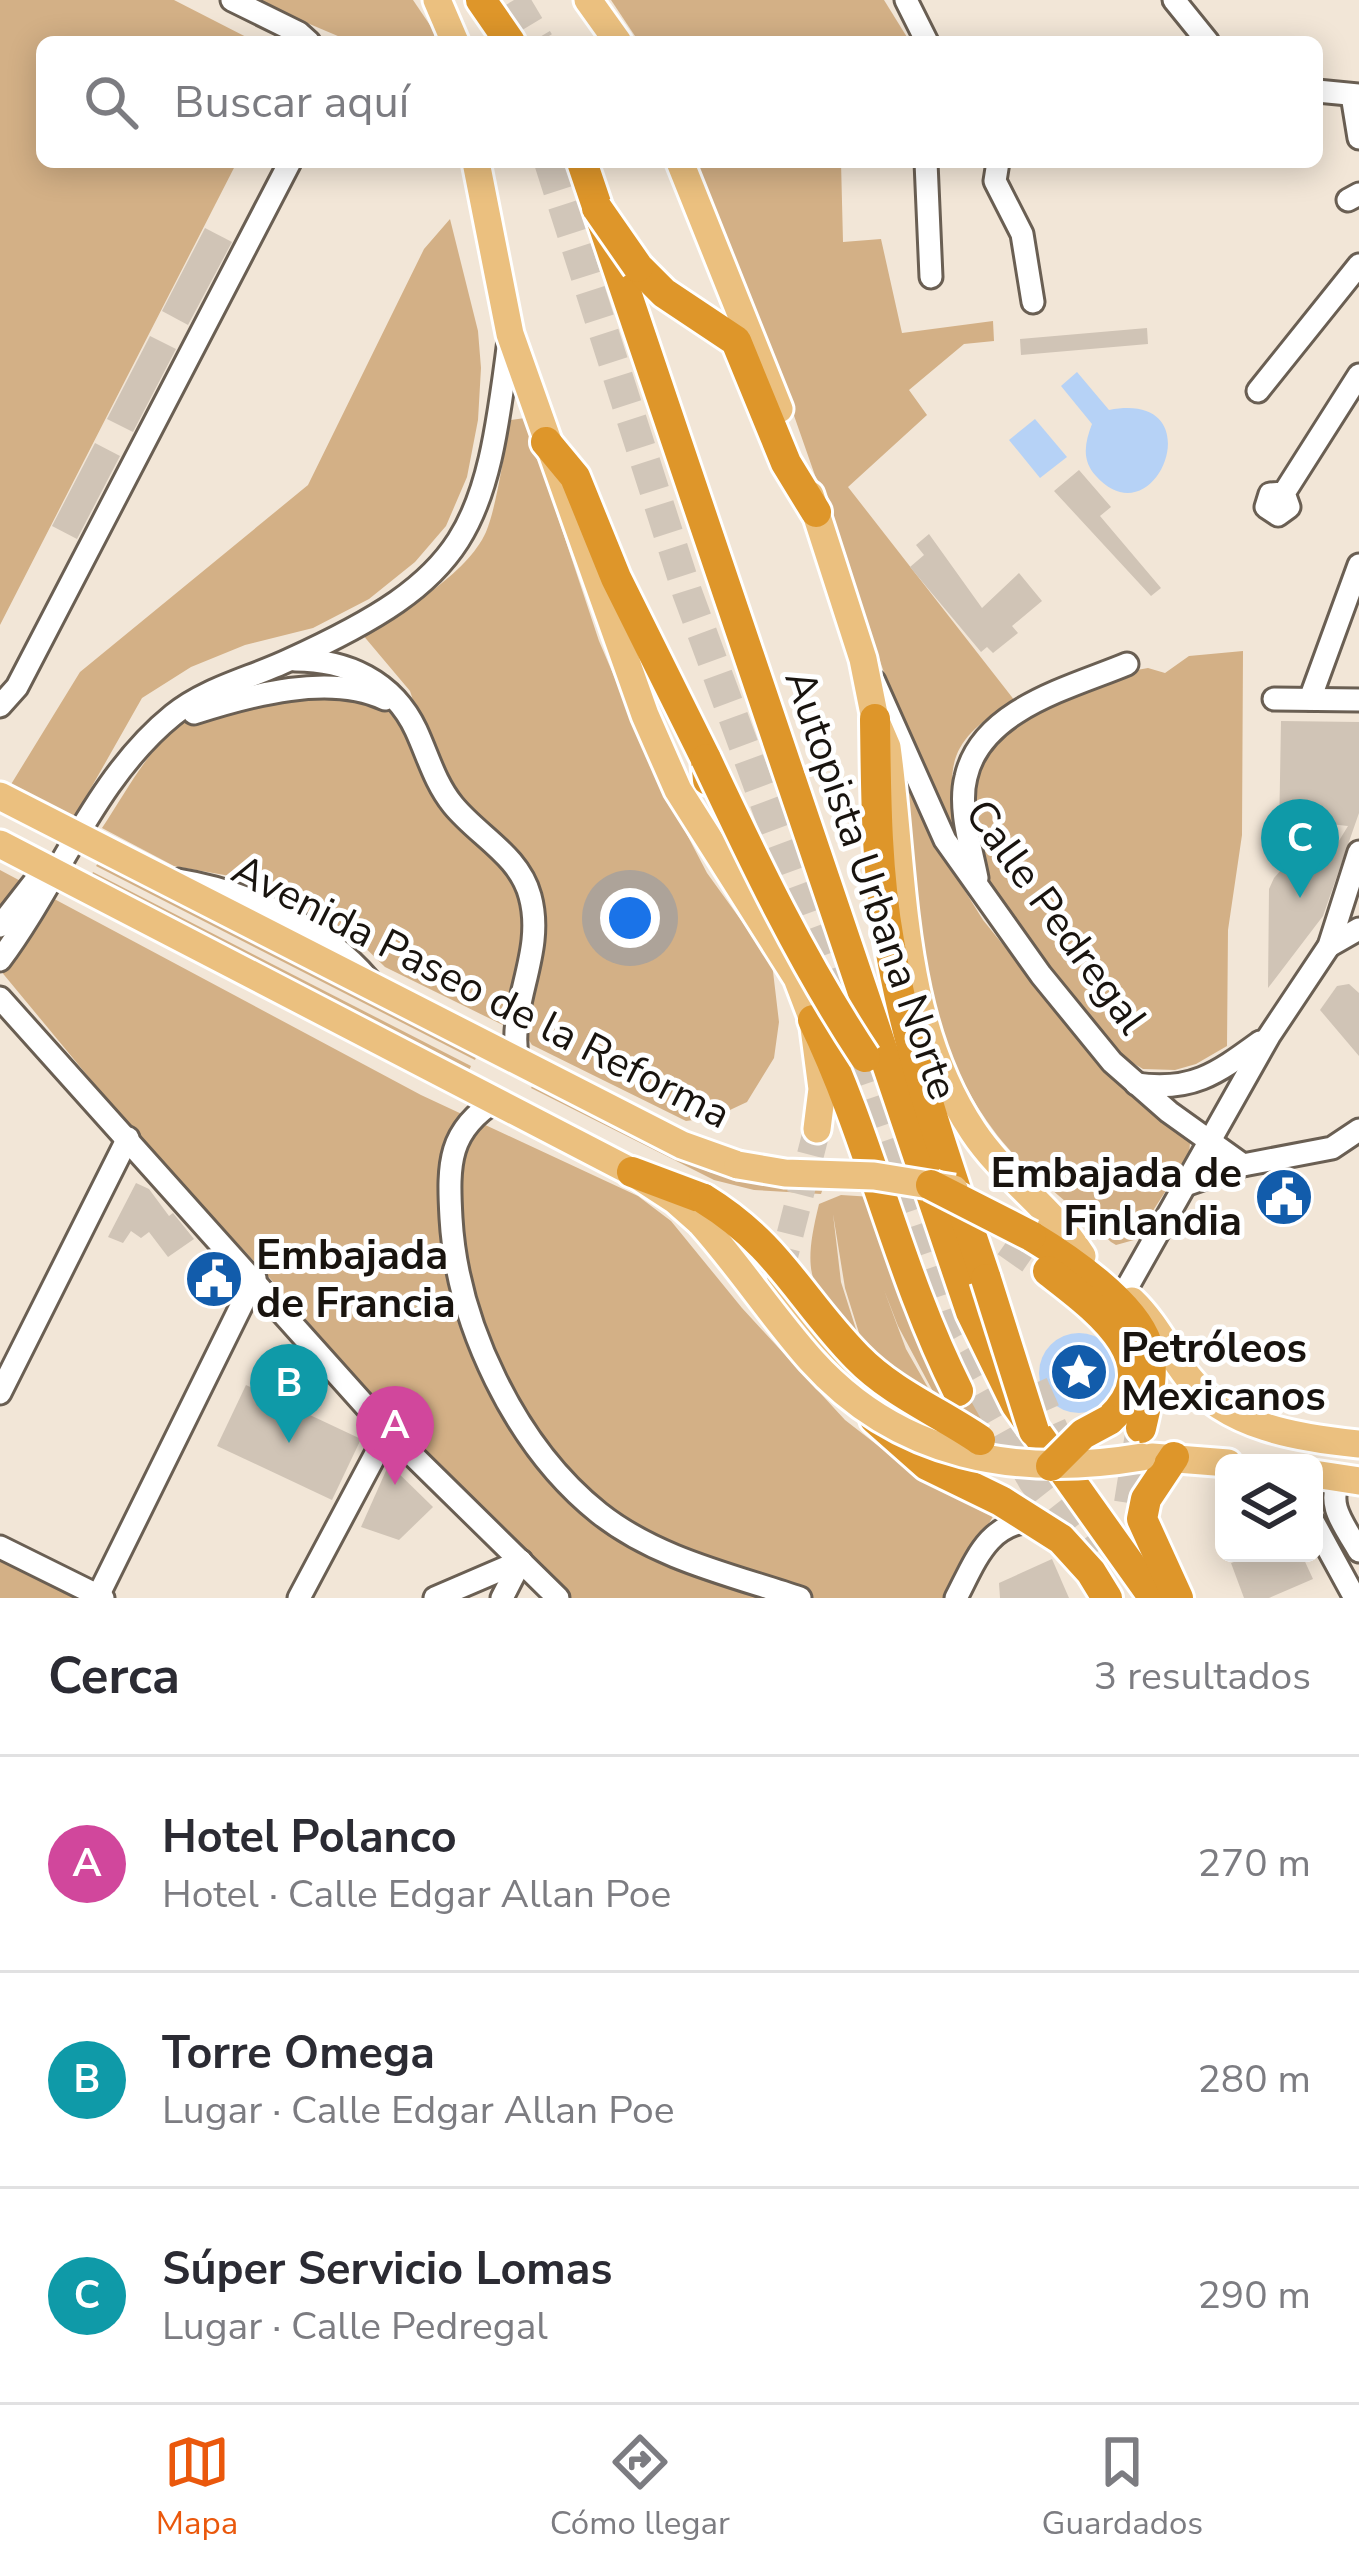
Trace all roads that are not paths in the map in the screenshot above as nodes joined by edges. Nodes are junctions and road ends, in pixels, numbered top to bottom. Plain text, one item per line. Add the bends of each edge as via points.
1 (232, 0) edge
2 (436, 0) edge
3 (481, 0) edge
4 (503, 0) edge
5 (589, 0) edge
6 (906, 0) edge
7 (1174, 0) edge
8 (302, 36) edge
9 (451, 36) edge
10 (506, 36) edge
11 (526, 36) edge
12 (614, 36) edge
13 (925, 36) edge
14 (1197, 36) edge
15 (1353, 92) edge
16 (1359, 138) edge
17 (287, 168) edge
18 (477, 168) edge
19 (564, 168) edge
20 (584, 168) edge
21 (680, 168) edge
22 (681, 168) edge
23 (926, 168) edge
24 (997, 168) edge
25 (597, 208) junction
26 (932, 277) dead end
27 (1355, 279) edge
28 (1033, 302) dead end
29 (724, 332) junction
30 (510, 334) junction
31 (1357, 380) edge
32 (1258, 391) dead end
33 (546, 442) junction
34 (1285, 494) dead end
35 (816, 512) junction
36 (1359, 565) edge
37 (862, 659) junction
38 (288, 661) junction
39 (1127, 664) dead end
40 (1274, 699) dead end
41 (1310, 699) junction
42 (1359, 700) edge
43 (0, 706) edge
44 (404, 711) junction
45 (875, 719) junction
46 (160, 727) junction
47 (706, 758) junction
48 (0, 796) edge
49 (78, 836) junction
50 (733, 836) junction
51 (0, 844) edge
52 (1359, 852) edge
53 (757, 868) junction
54 (52, 871) junction
55 (980, 890) junction
56 (0, 926) edge
57 (1359, 929) edge
58 (1329, 946) junction
59 (0, 960) edge
60 (797, 978) junction
61 (0, 998) edge
62 (813, 1020) junction
63 (1269, 1036) junction
64 (912, 1039) junction
65 (507, 1055) junction
66 (865, 1057) junction
67 (1136, 1084) junction
68 (485, 1094) junction
69 (817, 1129) tunnel mouth
70 (1359, 1130) edge
71 (128, 1138) junction
72 (1208, 1140) junction
73 (1243, 1165) junction
74 (632, 1172) joint
75 (931, 1185) junction
76 (1185, 1185) junction
77 (702, 1211) junction
78 (1082, 1256) junction
79 (1048, 1271) tunnel mouth
80 (780, 1274) tunnel mouth
81 (255, 1278) junction
82 (1112, 1290) junction
83 (1033, 1384) tunnel mouth
84 (958, 1391) dead end
85 (0, 1393) edge
86 (864, 1398) junction
87 (1034, 1430) junction
88 (388, 1431) junction
89 (980, 1440) junction
90 (1142, 1443) junction
91 (1359, 1444) edge
92 (1174, 1457) junction
93 (1016, 1461) junction
94 (1215, 1462) edge
95 (1051, 1466) junction
96 (1338, 1478) edge
97 (1129, 1503) tunnel mouth
98 (1037, 1521) junction
99 (1323, 1539) edge
100 (0, 1547) edge
101 (1359, 1551) edge
102 (521, 1562) junction
103 (1118, 1593) edge
104 (100, 1597) edge
105 (299, 1598) edge
106 (435, 1598) edge
107 (502, 1598) edge
108 (558, 1598) edge
109 (800, 1598) edge
110 (956, 1598) edge
111 (1154, 1598) edge
112 (1178, 1598) edge
113 (1355, 1598) edge

1 - 8 street
2 - 9 main road
3 - 10 highway
4 - 11 highway
5 - 12 main road
6 - 13 street
7 - 14 street
15 - 16 street
17 - 43 street via 17,687
18 - 30 main road
19 - 66 highway, Autopista Urbana Norte, bridge
20 - 25 highway, Autopista Urbana Norte
21 - 29 main road
22 - 35 main road
23 - 26 street
24 - 28 street via 994,181 1022,234
25 - 29 highway, bridge via 650,281
25 - 87 highway, Autopista Urbana Norte, bridge via 938,1223 999,1374
27 - 32 street
29 - 35 highway
30 - 33 main road
30 - 38 street via 492,461 462,540 393,606
31 - 34 street
33 - 47 highway via 575,477
33 - 60 main road via 678,790
35 - 37 main road
36 - 41 street
37 - 45 main road
37 - 55 street, Calle Pedregal via 945,840
38 - 44 street via 356,670
38 - 46 street via 197,699
39 - 55 street via 1007,718 981,746 964,781
40 - 41 street
41 - 42 street
44 - 46 street via 372,693 329,685 214,706
44 - 65 street via 444,792 514,864 530,897 532,955
45 - 64 highway via 886,920
45 - 78 main road via 887,748 909,955 934,1050 985,1148
46 - 49 street
47 - 50 highway, bridge
47 - 53 highway, bridge
48 - 49 main road, Avenida Paseo de la Reforma
49 - 54 street
49 - 65 main road, Avenida Paseo de la Reforma
50 - 53 highway, bridge
50 - 60 highway, bridge
51 - 54 main road, Avenida Paseo de la Reforma
52 - 58 street, Calle Pedregal
53 - 66 highway, bridge
54 - 56 street
54 - 59 street via 35,913
54 - 68 main road, Avenida Paseo de la Reforma
55 - 67 street, Calle Pedregal via 1087,1035
57 - 58 street
58 - 63 street, Calle Pedregal
60 - 62 main road
61 - 71 street
62 - 69 main road via 822,1089
62 - 84 highway
63 - 67 street, Calle Pedregal via 1185,1086
63 - 72 street, Calle Pedregal
64 - 83 highway
64 - 87 highway, bridge
65 - 68 main road
65 - 75 main road, Avenida Paseo de la Reforma, bridge via 719,1160
66 - 103 highway, Autopista Urbana Norte, bridge via 970,1357
67 - 72 street, Calle Pedregal
68 - 74 main road, Avenida Paseo de la Reforma
68 - 109 street via 459,1133 451,1213 465,1309 516,1411 566,1482 619,1528 676,1557
70 - 73 street via 1332,1148
71 - 81 street
71 - 85 street
72 - 73 street, Calle Pedregal
72 - 76 street, Calle Pedregal
73 - 76 street
74 - 77 highway
75 - 78 main road, Avenida Paseo de la Reforma, bridge via 982,1198
75 - 82 highway, bridge via 1031,1236
76 - 82 street, Calle Pedregal
77 - 86 main road, bridge via 810,1359
77 - 89 highway, bridge via 769,1249 879,1377
78 - 82 main road, Avenida Paseo de la Reforma
79 - 95 highway, bridge via 1109,1325 1132,1360 1134,1383 1124,1406
80 - 86 main road via 799,1318
81 - 88 street
81 - 104 street
82 - 90 highway via 1148,1343
82 - 91 main road, Avenida Paseo de la Reforma via 1156,1327 1217,1405 1274,1429
86 - 89 main road, bridge
86 - 93 main road, bridge via 946,1451
86 - 98 highway, bridge via 927,1465
87 - 111 highway, Autopista Urbana Norte, bridge
88 - 102 street
88 - 105 street
89 - 93 main road, bridge
90 - 92 main road
90 - 95 main road, bridge via 1090,1466
92 - 94 main road
92 - 112 highway via 1146,1498 1142,1519
93 - 95 main road, bridge
96 - 101 street via 1333,1500
97 - 111 highway via 1131,1537
98 - 103 highway
98 - 110 street via 995,1533
99 - 113 street
100 - 104 street
102 - 106 street
102 - 107 street
102 - 108 street

